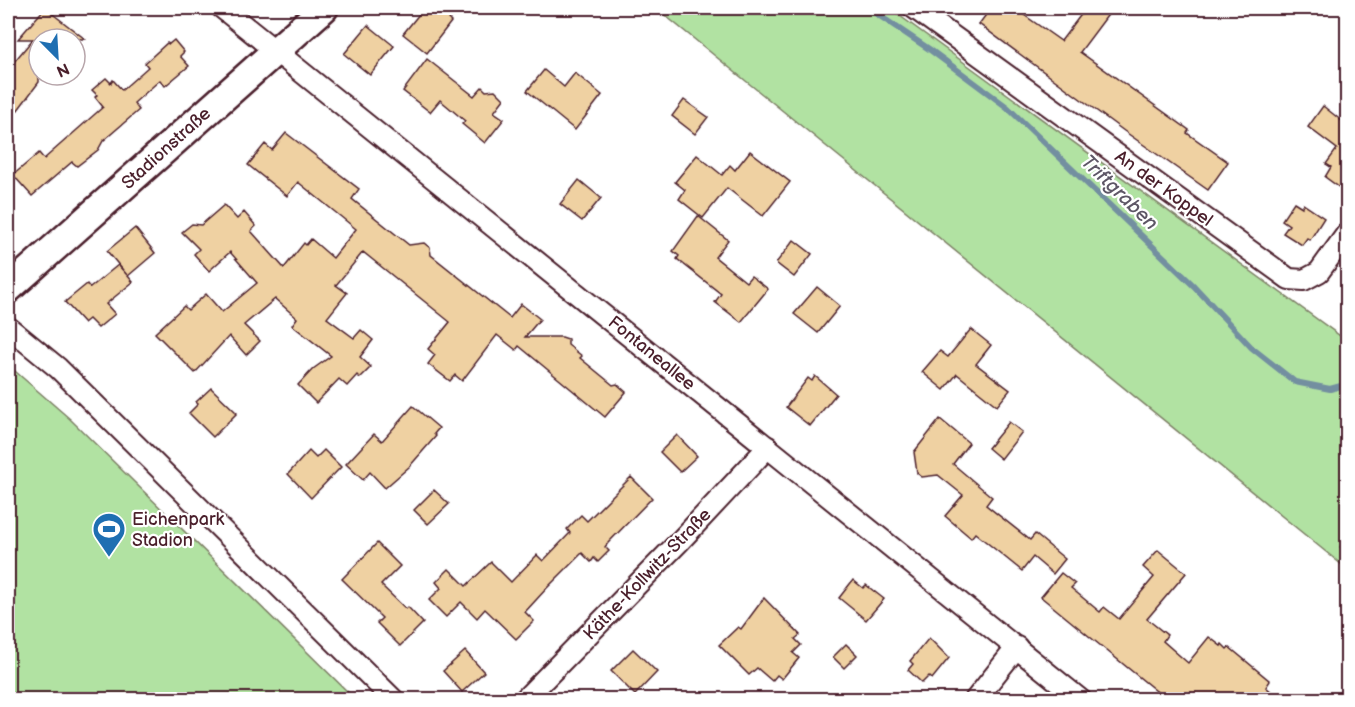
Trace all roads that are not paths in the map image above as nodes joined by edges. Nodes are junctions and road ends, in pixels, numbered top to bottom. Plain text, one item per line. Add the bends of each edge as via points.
1 (222, 8) edge
2 (324, 8) edge
3 (914, 8) edge
4 (275, 51) junction
5 (1347, 232) edge
6 (8, 289) edge
7 (8, 327) edge
8 (768, 447) junction
9 (1017, 647) junction
10 (394, 699) edge
11 (524, 699) edge
12 (975, 699) edge
13 (1081, 699) edge

1 - 4 street, Fontaneallee
2 - 4 street, Stadionstraße
3 - 5 street, An der Koppel via 1289,279 1304,280 1319,272
4 - 6 street, Stadionstraße
4 - 8 street, Fontaneallee
7 - 10 street via 58,368
8 - 9 street, Fontaneallee
8 - 11 street, Käthe-Kollwitz-Straße
9 - 12 street
9 - 13 street, Fontaneallee

